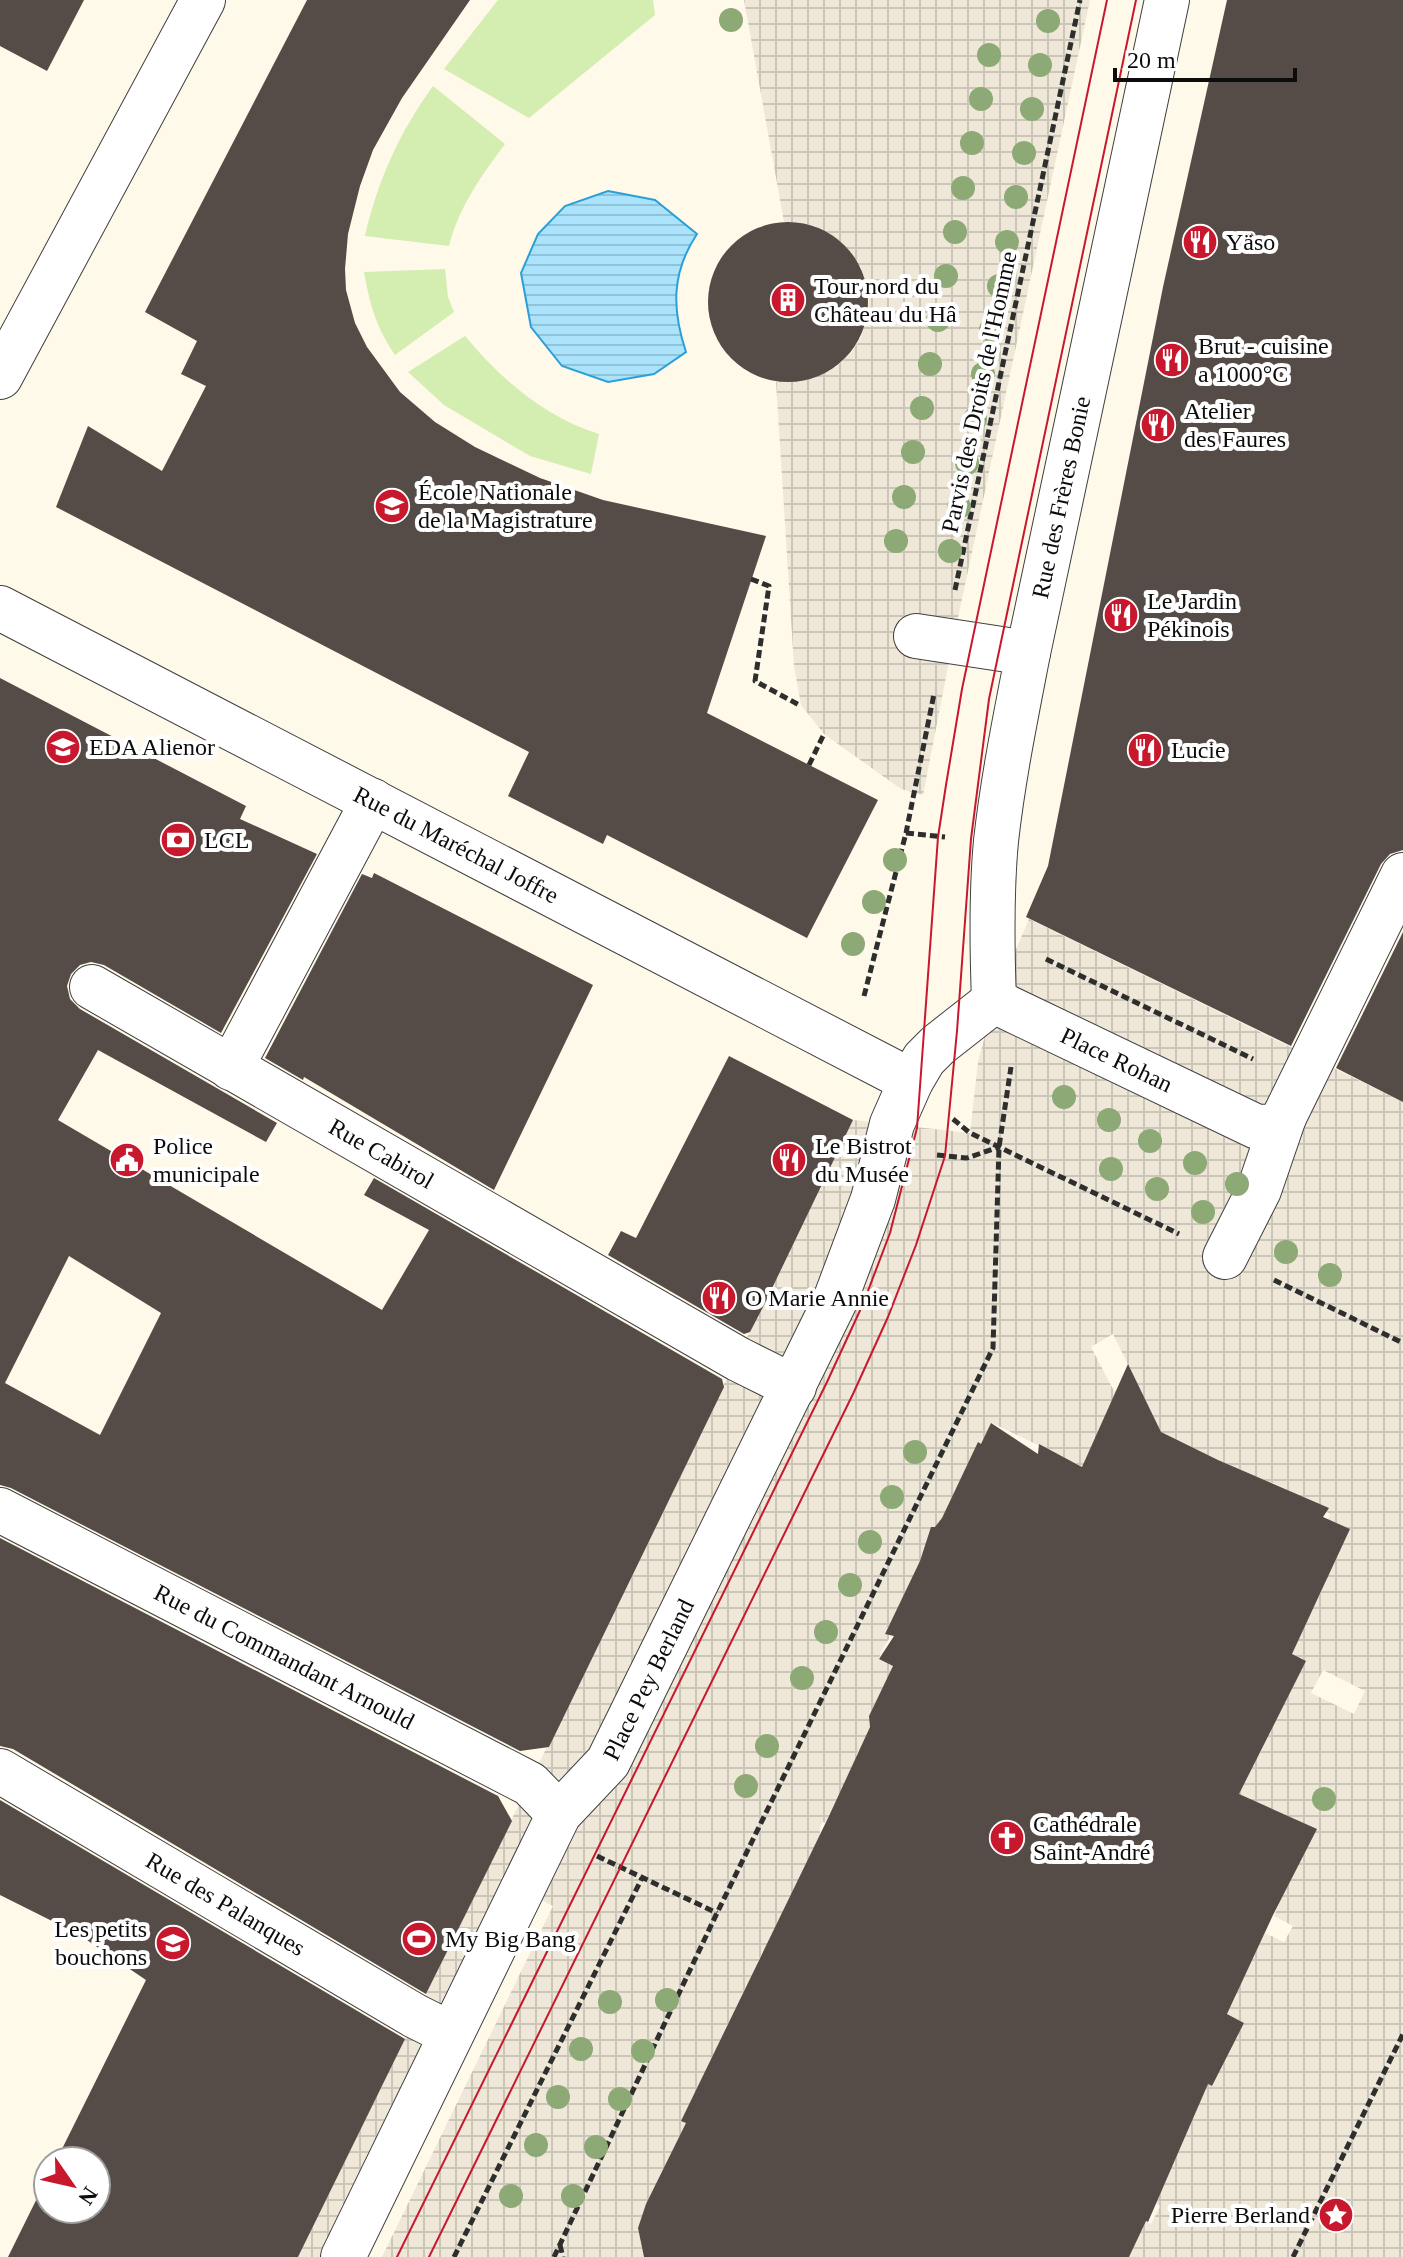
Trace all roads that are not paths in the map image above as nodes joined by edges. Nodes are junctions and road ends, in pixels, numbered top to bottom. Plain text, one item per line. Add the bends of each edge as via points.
1 (203, 0) edge
2 (1167, 0) edge
3 (0, 377) edge
4 (0, 608) edge
5 (930, 638) road end
6 (1028, 653) junction
7 (373, 801) junction
8 (1403, 875) edge
9 (92, 987) dead end
10 (1010, 1009) junction
11 (231, 1068) junction
12 (911, 1081) junction
13 (1299, 1085) junction
14 (1225, 1257) dead end
15 (794, 1387) junction
16 (0, 1510) edge
17 (0, 1771) edge
18 (554, 1823) junction
19 (451, 2034) junction
20 (343, 2257) edge

1 - 3 street
2 - 6 street, Rue des Frères Bonie
4 - 7 street, Rue du Maréchal Joffre
5 - 6 street
6 - 10 street, Rue des Frères Bonie via 996,842 992,924
7 - 11 street
7 - 12 street, Rue du Maréchal Joffre
8 - 13 street
9 - 11 street, Rue Cabirol
10 - 12 street via 938,1045
10 - 13 street, Place Rohan via 1257,1127 1275,1126
11 - 15 street, Rue Cabirol
12 - 15 street, Place Pey Berland via 834,1303
13 - 14 street via 1259,1190
15 - 18 street, Place Pey Berland via 608,1762
16 - 18 street, Rue du Commandant Arnould via 530,1784
17 - 19 street, Rue des Palanques
18 - 19 street, Place Pey Berland
19 - 20 street, Place Pey Berland

